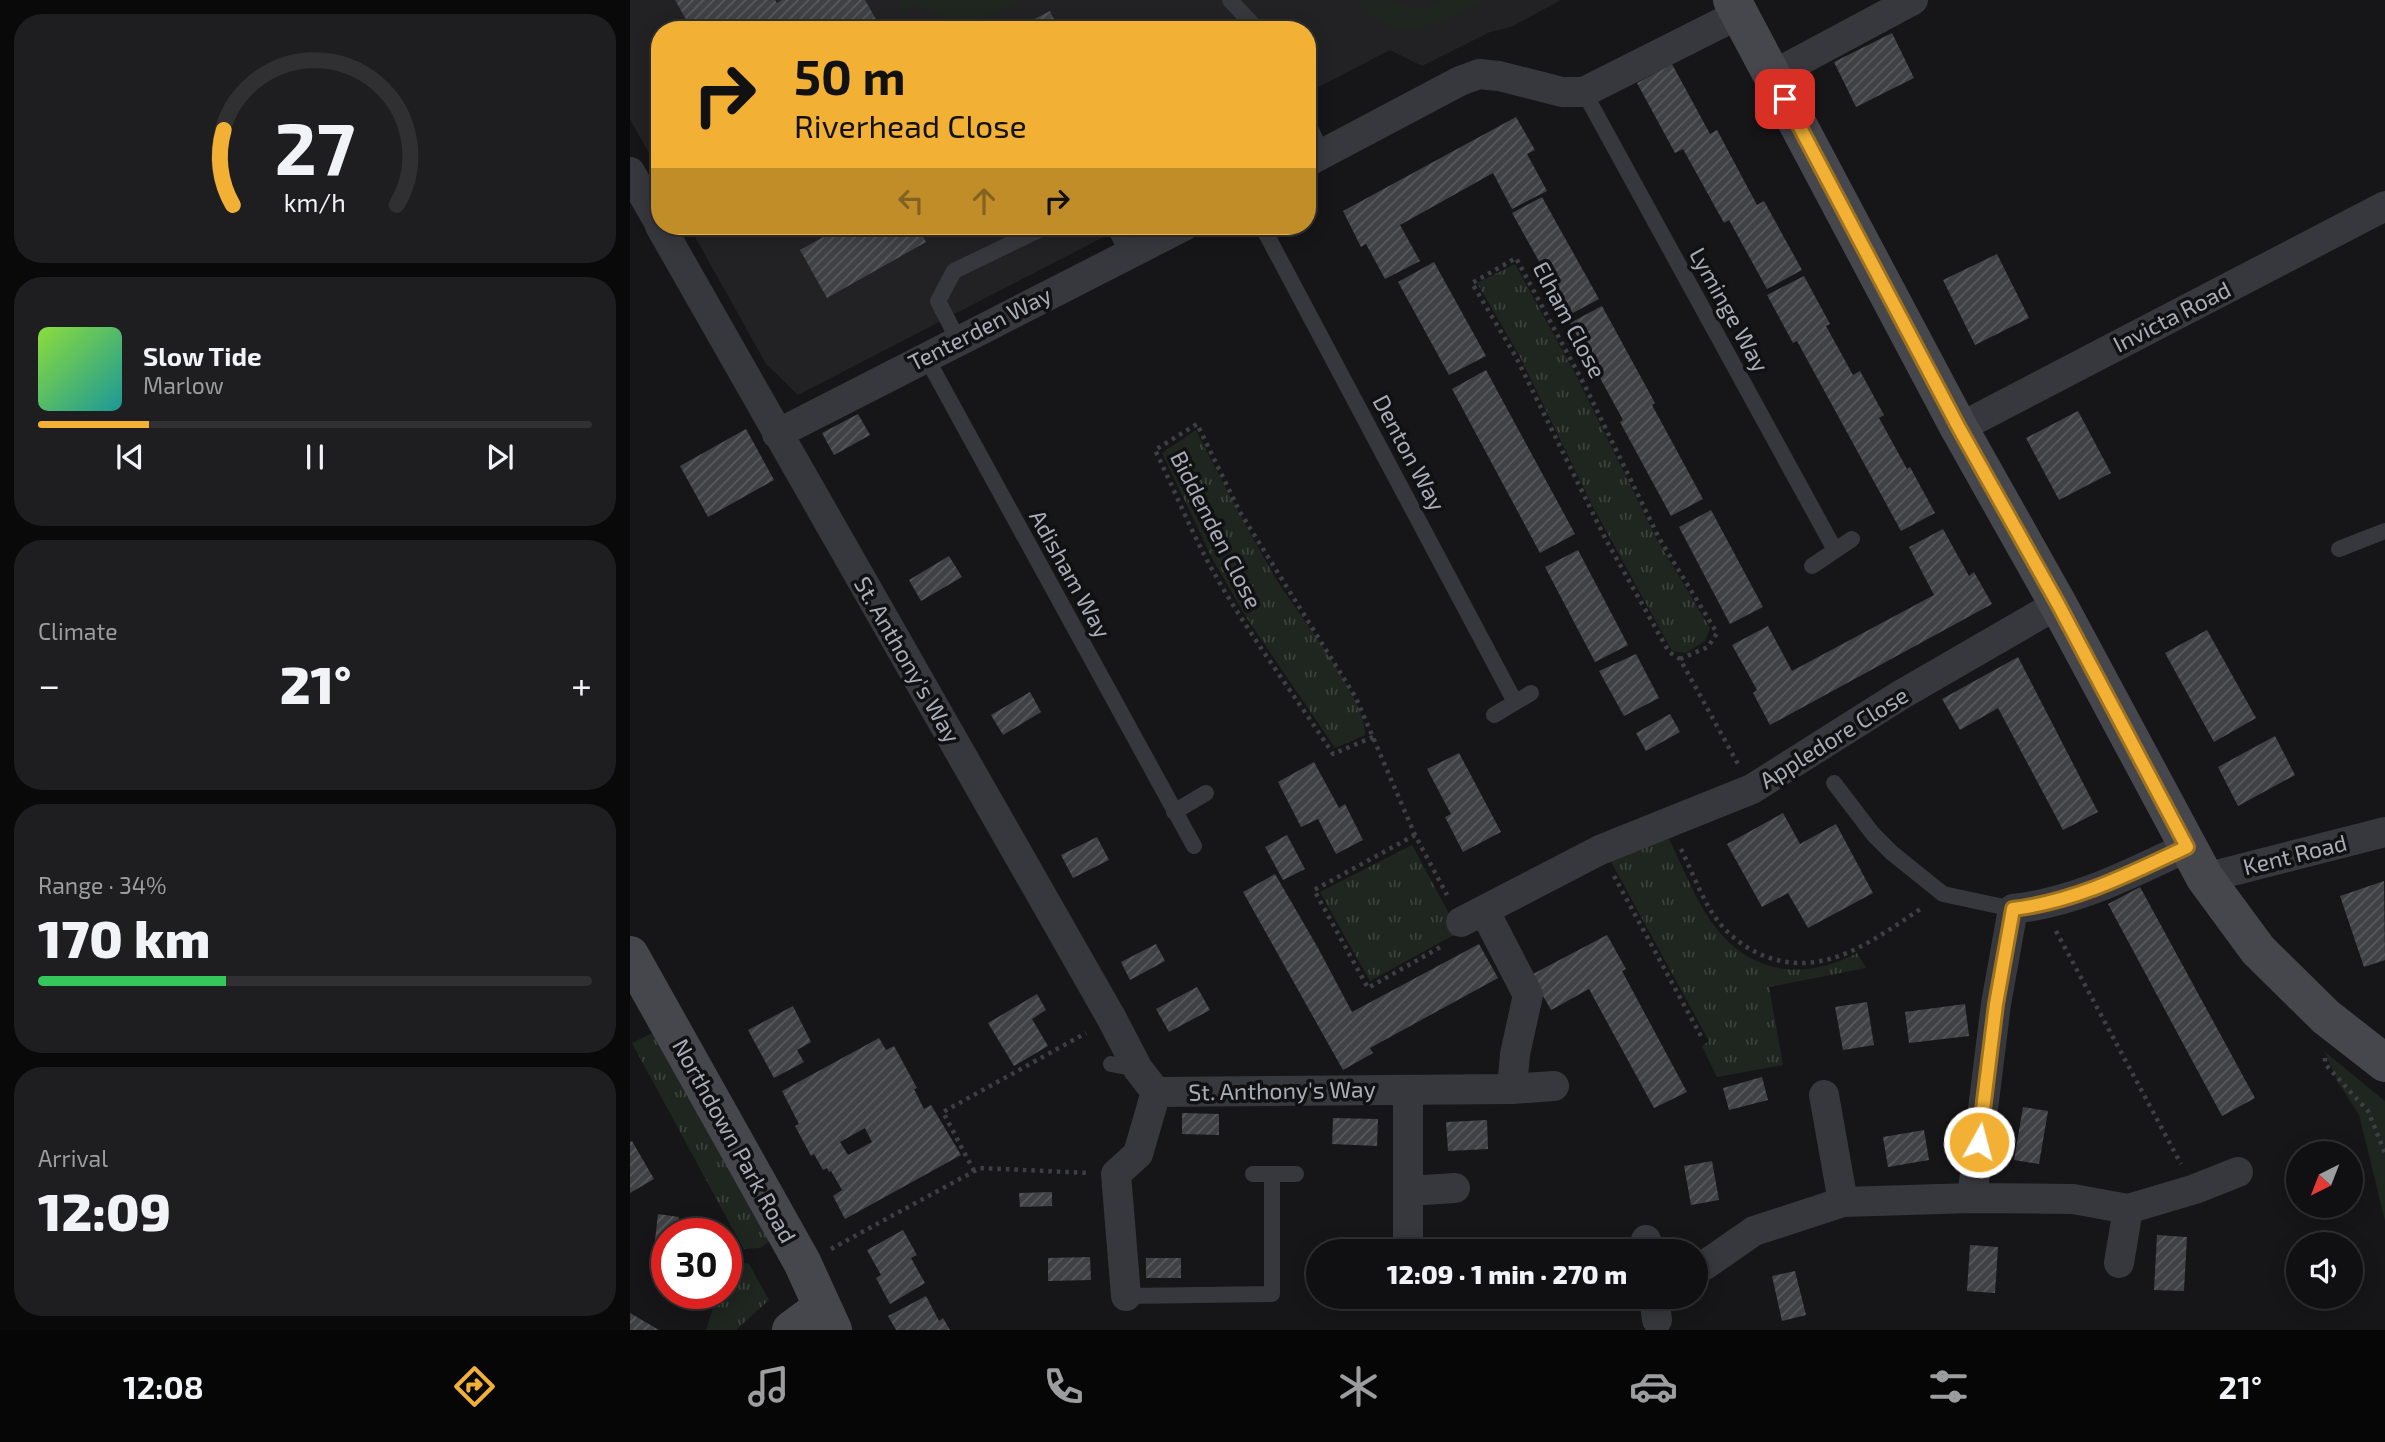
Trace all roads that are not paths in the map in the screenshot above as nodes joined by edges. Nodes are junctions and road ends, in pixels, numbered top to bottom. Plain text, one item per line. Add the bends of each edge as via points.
1 (1230, 0) edge
2 (1913, 0) edge
3 (1735, 7) edge
4 (1250, 21) edge
5 (1773, 75) junction
6 (1584, 92) junction
7 (1316, 157) edge
8 (630, 172) edge
9 (2385, 206) edge
10 (651, 209) edge
11 (666, 235) edge
12 (1028, 235) edge
13 (1118, 235) edge
14 (1166, 235) edge
15 (1267, 235) edge
16 (1128, 254) junction
17 (958, 341) junction
18 (926, 357) junction
19 (1959, 428) junction
20 (777, 434) junction
21 (2385, 531) edge
22 (1852, 539) dead end
23 (2339, 549) dead end
24 (1835, 550) junction
25 (1812, 566) dead end
26 (2058, 604) junction
27 (1531, 693) dead end
28 (1515, 702) junction
29 (1494, 715) dead end
30 (1834, 783) dead end
31 (1206, 793) dead end
32 (1174, 812) junction
33 (2385, 832) edge
34 (1194, 846) dead end
35 (2196, 862) junction
36 (2027, 908) junction
37 (630, 955) edge
38 (2385, 1063) edge
39 (1554, 1086) dead end
40 (1512, 1088) junction
41 (1408, 1090) junction
42 (1156, 1092) junction
43 (1824, 1095) dead end
44 (2238, 1172) dead end
45 (1253, 1174) dead end
46 (1272, 1174) junction
47 (1296, 1174) dead end
48 (1455, 1188) dead end
49 (1408, 1191) junction
50 (1972, 1198) junction
51 (1843, 1202) junction
52 (2128, 1209) junction
53 (1408, 1236) dead end
54 (1708, 1263) edge
55 (2119, 1263) dead end
56 (1126, 1296) joint
57 (827, 1319) edge
58 (791, 1330) edge

1 - 4 lane
2 - 5 street
3 - 5 main road
3 - 6 street
5 - 19 main road
6 - 7 street via 1562,92 1479,74
6 - 24 lane, Lyminge Way
8 - 10 street, St. Anthony's Way
9 - 19 street, Invicta Road
11 - 20 street, St. Anthony's Way
12 - 17 lane via 954,271 938,301
13 - 16 lane
14 - 16 street, Tenterden Way
15 - 28 lane, Denton Way
16 - 17 street, Tenterden Way
17 - 18 street, Tenterden Way
18 - 20 street, Tenterden Way
18 - 32 lane, Adisham Way
19 - 26 main road
20 - 42 street, St. Anthony's Way via 1112,1019 1125,1067
21 - 23 lane
22 - 24 lane
24 - 25 lane
26 - 35 main road
26 - 40 street, Appledore Close via 1899,696 1752,789 1600,850 1471,922 1528,995
27 - 28 lane
28 - 29 lane
30 - 36 lane via 1873,834 1943,894
31 - 32 lane
32 - 34 lane, Adisham Way
33 - 35 street, Kent Road
35 - 36 street, Kent Road
35 - 38 main road via 2258,950 2326,1017
36 - 50 street via 1996,1004
37 - 57 main road, Northdown Park Road via 802,1262
39 - 40 street, St. Anthony's Way
40 - 41 street, St. Anthony's Way
41 - 42 street, St. Anthony's Way
41 - 49 street, St. Anthony's Way
42 - 56 street, St. Anthony's Way via 1138,1154 1116,1174
43 - 51 street
44 - 52 street
45 - 46 lane
46 - 47 lane
46 - 56 lane via 1272,1294
48 - 49 street
49 - 53 street, St. Anthony's Way
50 - 51 street
50 - 52 street via 2073,1199
51 - 54 street via 1754,1231
52 - 55 street
57 - 58 main road

